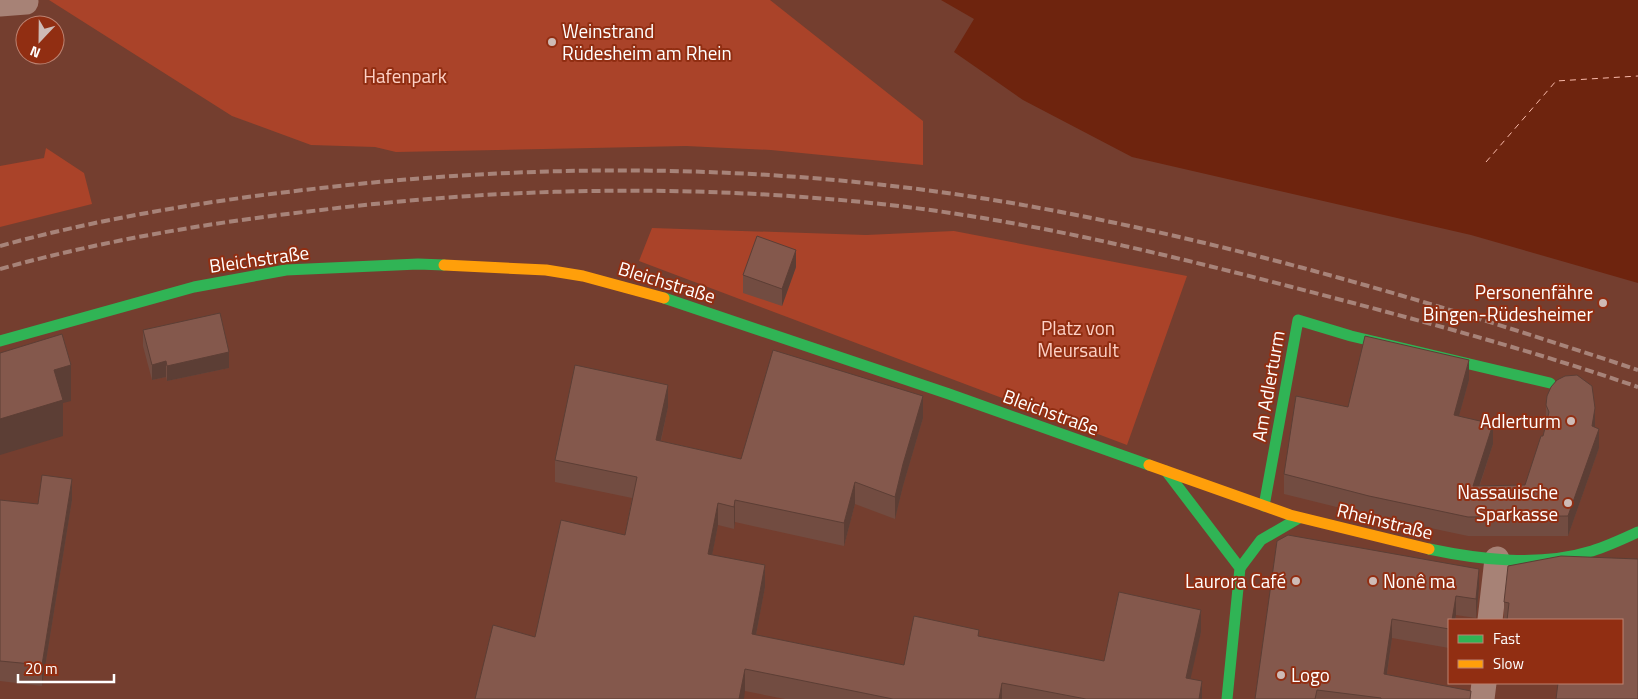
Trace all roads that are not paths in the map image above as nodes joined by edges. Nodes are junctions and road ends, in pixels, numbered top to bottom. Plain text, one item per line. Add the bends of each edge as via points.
1 (26, 2) dead end
2 (0, 4) edge
3 (0, 340) edge
4 (1550, 383) dead end
5 (1166, 472) junction
6 (1264, 506) junction
7 (1299, 518) junction
8 (1638, 532) edge
9 (1497, 559) junction
10 (1240, 568) junction
11 (1490, 619) edge
12 (1484, 684) edge
13 (1226, 699) edge
14 (1482, 699) edge

1 - 2 street
3 - 5 main road, Bleichstraße via 194,287 286,270 418,264 546,270 583,276 671,300
4 - 6 main road, Am Adlerturm via 1351,336 1298,320
5 - 6 main road, Bleichstraße via 1202,481
5 - 10 main road
6 - 7 main road, Bleichstraße
7 - 9 main road, Rheinstraße via 1447,555
7 - 10 main road via 1261,540
8 - 9 main road, Rheinstraße via 1586,553
9 - 11 street
10 - 13 main road
12 - 14 street

